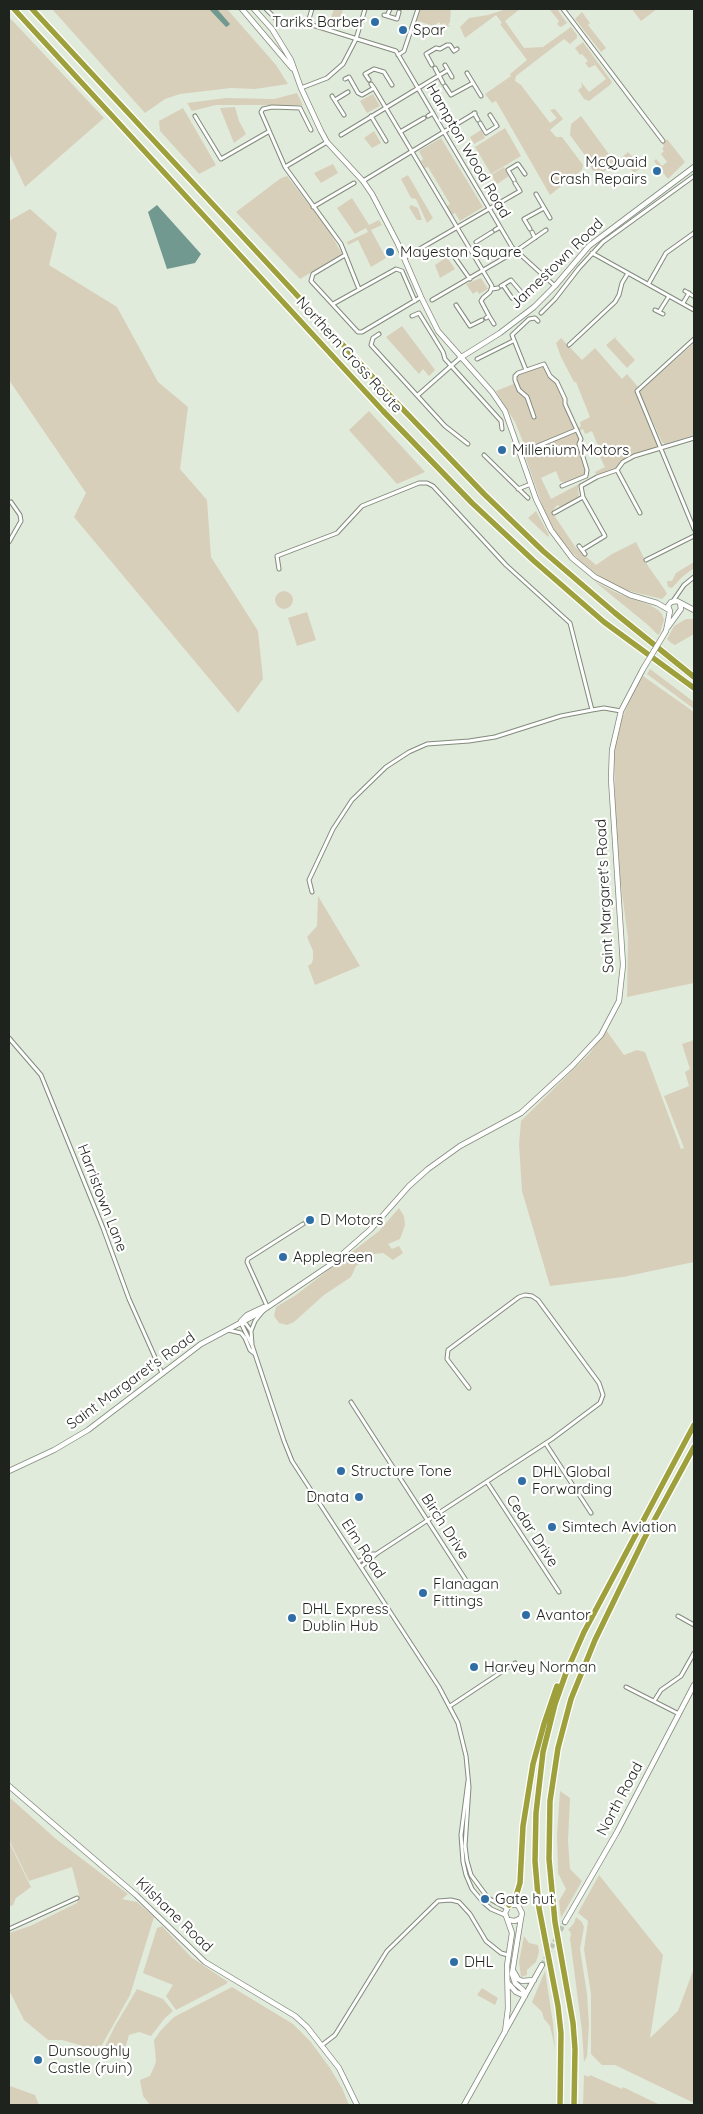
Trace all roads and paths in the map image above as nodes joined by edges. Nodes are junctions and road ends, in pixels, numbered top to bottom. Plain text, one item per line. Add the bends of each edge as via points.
1 (14, 9) edge
2 (32, 9) edge
3 (242, 9) edge
4 (254, 9) edge
5 (266, 9) edge
6 (312, 9) edge
7 (365, 9) edge
8 (390, 9) edge
9 (418, 9) edge
10 (563, 9) edge
11 (399, 12) dead end
12 (262, 17) junction
13 (256, 23) junction
14 (280, 23) dead end
15 (413, 24) junction
16 (441, 29) dead end
17 (356, 38) junction
18 (457, 49) dead end
19 (398, 55) junction
20 (445, 65) dead end
21 (448, 70) junction
22 (294, 71) junction
23 (467, 73) dead end
24 (439, 76) junction
25 (452, 77) dead end
26 (345, 79) dead end
27 (473, 83) junction
28 (392, 85) dead end
29 (301, 88) junction
30 (355, 88) junction
31 (374, 88) junction
32 (418, 88) junction
33 (332, 96) dead end
34 (481, 96) dead end
35 (335, 100) junction
36 (386, 108) junction
37 (433, 113) junction
38 (344, 115) dead end
39 (490, 115) dead end
40 (195, 116) dead end
41 (371, 116) junction
42 (311, 130) dead end
43 (268, 132) junction
44 (400, 132) junction
45 (444, 132) junction
46 (341, 134) dead end
47 (386, 141) dead end
48 (327, 142) junction
49 (663, 142) dead end
50 (411, 151) junction
51 (694, 166) edge
52 (285, 167) junction
53 (525, 174) dead end
54 (694, 176) edge
55 (363, 180) junction
56 (354, 183) dead end
57 (536, 194) dead end
58 (313, 207) junction
59 (544, 208) junction
60 (489, 209) junction
61 (550, 218) dead end
62 (500, 227) junction
63 (456, 228) junction
64 (546, 230) dead end
65 (694, 233) edge
66 (535, 238) junction
67 (472, 244) junction
68 (516, 251) junction
69 (592, 252) junction
70 (345, 255) junction
71 (453, 255) dead end
72 (404, 258) junction
73 (483, 271) junction
74 (628, 273) junction
75 (470, 278) junction
76 (649, 283) junction
77 (501, 286) junction
78 (555, 286) junction
79 (359, 289) junction
80 (492, 290) junction
81 (522, 293) dead end
82 (689, 293) dead end
83 (669, 296) junction
84 (421, 297) junction
85 (512, 298) dead end
86 (432, 300) dead end
87 (415, 301) junction
88 (683, 303) junction
89 (333, 305) junction
90 (456, 305) dead end
91 (542, 310) dead end
92 (694, 310) edge
93 (659, 312) dead end
94 (412, 316) dead end
95 (486, 318) junction
96 (538, 321) dead end
97 (494, 324) dead end
98 (379, 334) dead end
99 (694, 339) edge
100 (513, 341) junction
101 (569, 345) dead end
102 (460, 358) junction
103 (477, 359) dead end
104 (451, 366) junction
105 (526, 370) junction
106 (418, 395) junction
107 (534, 417) dead end
108 (502, 429) dead end
109 (576, 430) junction
110 (460, 438) junction
111 (694, 438) edge
112 (455, 443) dead end
113 (468, 444) dead end
114 (660, 447) junction
115 (521, 453) junction
116 (484, 455) dead end
117 (617, 470) junction
118 (531, 484) junction
119 (562, 486) dead end
120 (518, 489) junction
121 (583, 497) junction
122 (528, 498) dead end
123 (11, 502) dead end
124 (555, 506) dead end
125 (558, 511) junction
126 (554, 513) dead end
127 (640, 513) dead end
128 (592, 514) junction
129 (588, 516) dead end
130 (694, 529) edge
131 (694, 536) edge
132 (9, 542) edge
133 (578, 546) dead end
134 (582, 550) junction
135 (585, 554) dead end
136 (646, 560) dead end
137 (278, 569) dead end
138 (694, 576) edge
139 (679, 593) junction
140 (672, 602) junction
141 (679, 603) junction
142 (657, 604) junction
143 (669, 610) junction
144 (694, 610) edge
145 (679, 612) junction
146 (666, 631) junction
147 (694, 677) edge
148 (694, 688) edge
149 (592, 710) junction
150 (621, 711) junction
151 (312, 892) dead end
152 (9, 1038) edge
153 (303, 1224) dead end
154 (267, 1306) junction
155 (240, 1322) junction
156 (226, 1330) junction
157 (251, 1331) junction
158 (252, 1345) junction
159 (255, 1354) junction
160 (162, 1374) junction
161 (469, 1388) dead end
162 (351, 1402) dead end
163 (694, 1425) edge
164 (546, 1444) junction
165 (694, 1447) edge
166 (9, 1464) edge
167 (10, 1471) edge
168 (486, 1482) junction
169 (591, 1513) dead end
170 (428, 1521) junction
171 (633, 1538) junction
172 (376, 1554) junction
173 (358, 1562) junction
174 (362, 1567) junction
175 (471, 1588) dead end
176 (559, 1592) dead end
177 (678, 1616) dead end
178 (694, 1625) edge
179 (694, 1653) edge
180 (515, 1663) dead end
181 (694, 1685) edge
182 (626, 1687) dead end
183 (654, 1701) junction
184 (450, 1706) junction
185 (679, 1714) junction
186 (468, 1780) junction
187 (9, 1786) edge
188 (77, 1898) dead end
189 (508, 1906) junction
190 (506, 1918) junction
191 (520, 1918) junction
192 (565, 1922) tunnel mouth
193 (9, 1929) edge
194 (508, 1955) junction
195 (542, 1965) tunnel mouth
196 (513, 1968) junction
197 (534, 1980) junction
198 (507, 1981) junction
199 (525, 1996) junction
200 (504, 2032) junction
201 (322, 2045) junction
202 (357, 2105) edge
203 (464, 2105) edge
204 (560, 2105) edge
205 (574, 2105) edge

1 - 148 highway, Northern Cross Route via 383,411 472,503 604,622
2 - 147 highway, Northern Cross Route via 484,494 614,613
3 - 13 main road
4 - 12 main road
5 - 14 street
6 - 17 street via 309,24
7 - 17 street
8 - 11 street via 386,16 397,19
9 - 15 street
10 - 49 street
12 - 13 main road
12 - 22 main road via 291,60
13 - 22 main road
15 - 16 street via 433,31
15 - 19 street via 404,51
17 - 19 street via 396,51
17 - 29 street via 349,54 335,71 320,82
18 - 24 street via 454,51 447,45 426,54
19 - 32 street, Hampton Wood Road
20 - 21 street
21 - 24 street
21 - 25 street
22 - 29 main road
23 - 27 street
24 - 27 street via 451,96
24 - 32 street
26 - 30 street via 349,77
27 - 34 street
28 - 31 street via 384,72 374,69 365,74
29 - 48 main road
30 - 31 street via 362,95
30 - 35 street
31 - 36 street
32 - 36 street
32 - 37 street, Hampton Wood Road
33 - 35 street
35 - 38 street
36 - 41 street
36 - 44 street
37 - 44 street
37 - 45 street, Hampton Wood Road
39 - 45 street via 497,126 486,133 475,113
40 - 43 street via 221,159
41 - 46 street
41 - 47 street
42 - 43 street via 300,108 272,108 261,112
43 - 52 street
44 - 50 street
45 - 50 street
45 - 60 street, Hampton Wood Road
48 - 52 street
48 - 55 main road
50 - 55 street
50 - 63 street
51 - 78 main road, Jamestown Road via 588,246
52 - 58 street
53 - 60 street via 518,164 508,170 520,191
54 - 69 street
55 - 72 main road
56 - 58 street
57 - 59 street
58 - 70 street via 341,244
59 - 61 street
59 - 66 street via 524,219
60 - 62 street, Hampton Wood Road
60 - 63 street
62 - 67 street
62 - 68 street, Hampton Wood Road
63 - 67 street
63 - 72 street
64 - 66 street
65 - 76 street via 666,253
66 - 68 street
67 - 73 street
68 - 73 street
68 - 78 street, Hampton Wood Road
69 - 74 street
69 - 91 street via 560,294
70 - 79 street
70 - 89 street via 311,277
71 - 75 street
72 - 84 main road
73 - 75 street
73 - 80 street
74 - 76 street
74 - 101 street via 615,302
75 - 86 street
76 - 83 street
77 - 80 street
77 - 81 street via 511,280
77 - 85 street
78 - 102 main road, Jamestown Road via 500,334
79 - 87 street via 400,269
79 - 89 street
80 - 95 street via 481,301
82 - 88 street
83 - 88 street
83 - 93 street
84 - 87 street
84 - 102 main road via 438,331
87 - 89 street via 362,332 358,332
88 - 92 street
90 - 95 street via 470,326
94 - 104 street via 418,312
95 - 97 street
96 - 100 street via 529,319 512,333
98 - 106 street via 371,345
99 - 114 street via 637,391
100 - 103 street
100 - 105 street
102 - 104 street
102 - 115 main road via 499,401
104 - 106 street
104 - 108 street via 501,421
105 - 107 street via 518,373 515,380
105 - 109 street via 540,363 546,366 550,376 558,382
106 - 110 street
109 - 115 street
109 - 119 street via 587,473
110 - 112 street
110 - 113 street
111 - 114 street
114 - 117 street via 634,456
114 - 130 street
115 - 118 main road
116 - 120 street
117 - 121 street via 581,486
117 - 127 street
118 - 120 street
118 - 142 main road via 551,530 572,558 612,587
120 - 122 street
121 - 125 street
121 - 128 street
123 - 132 street via 21,521
124 - 125 street
125 - 126 street
128 - 129 street
128 - 134 street via 604,536
131 - 136 street
133 - 134 street
134 - 135 street
137 - 149 street via 277,556 338,533 362,506 427,483 506,565 568,621
138 - 139 street
139 - 140 street
139 - 141 street
140 - 141 main road
140 - 142 main road
140 - 143 main road, Saint Margaret's Road
141 - 144 main road
141 - 145 main road
142 - 143 main road
143 - 145 main road
143 - 146 main road, Saint Margaret's Road
144 - 145 main road
145 - 146 main road, Saint Margaret's Road
146 - 150 main road, Saint Margaret's Road, bridge
149 - 150 street
149 - 151 street via 481,740 427,744 386,767 352,800 333,829 309,880
150 - 154 main road, Saint Margaret's Road via 614,737 611,772 622,984 619,1001 602,1035 526,1109 443,1157 408,1186 371,1229 344,1253
152 - 160 street, Harristown Lane via 41,1076 103,1228 128,1299
153 - 154 street via 248,1258
154 - 155 main road, Saint Margaret's Road
154 - 157 street
155 - 156 main road, Saint Margaret's Road
155 - 157 street
155 - 158 street, Elm Road
156 - 159 street, Elm Road via 241,1333
156 - 160 main road, Saint Margaret's Road via 201,1344
157 - 158 street, Elm Road
158 - 159 street, Elm Road
159 - 173 street, Elm Road via 292,1461
160 - 167 main road, Saint Margaret's Road via 88,1430
161 - 164 street via 448,1359 448,1350 519,1297 532,1296 538,1300 603,1394 600,1404
162 - 170 street, Birch Drive
163 - 171 highway
164 - 168 street
164 - 169 street
165 - 205 highway via 595,1640 571,1699 558,1748 550,1801 549,1859 552,1897 573,2023
166 - 167 main road
168 - 170 street
168 - 176 street, Cedar Drive
170 - 172 street
170 - 175 street, Birch Drive
171 - 189 highway via 578,1636 544,1724 525,1805 520,1884
171 - 204 highway via 566,1673 549,1726 538,1791 535,1836 537,1887 561,2034
172 - 173 street
172 - 174 street
173 - 174 street, Elm Road
174 - 184 street, Elm Road
177 - 178 street
179 - 183 street via 681,1676 661,1690
180 - 184 street
181 - 185 main road, North Road
182 - 183 street
183 - 185 street
184 - 186 street, Elm Road via 463,1738
185 - 192 main road, North Road
186 - 189 street, Elm Road via 464,1846 467,1862 471,1874 488,1898
186 - 190 street, Elm Road via 461,1835 462,1862 478,1897
187 - 201 main road, Kilshane Road via 136,1895 199,1958 295,2016
188 - 193 street
189 - 190 main road
189 - 191 main road via 515,1904 520,1907
190 - 191 main road via 516,1922
190 - 194 main road via 512,1933
191 - 196 main road
194 - 198 main road
194 - 201 street via 486,1941 459,1902 438,1901 387,1951 335,2035
195 - 197 main road
196 - 197 main road via 520,1980
196 - 199 main road via 513,1978
197 - 199 main road
198 - 199 main road via 516,1992
198 - 200 main road via 508,2008
199 - 200 main road
200 - 203 main road
201 - 202 main road, Kilshane Road via 339,2068

